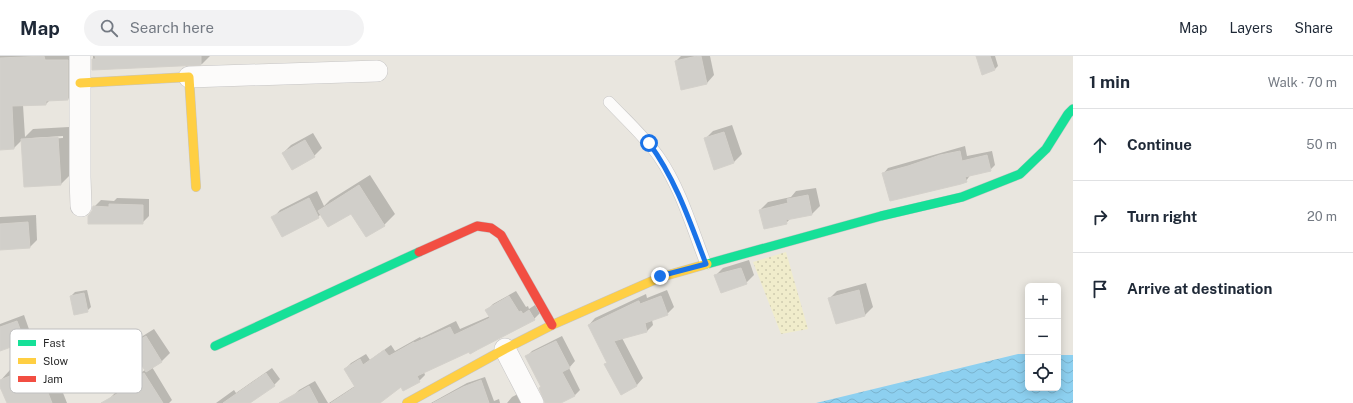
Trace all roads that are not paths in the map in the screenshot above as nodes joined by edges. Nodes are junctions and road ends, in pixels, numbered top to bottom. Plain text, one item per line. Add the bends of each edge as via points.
1 (80, 56) edge
2 (377, 71) dead end
3 (189, 77) junction
4 (80, 83) junction
5 (609, 102) dead end
6 (1073, 109) edge
7 (196, 187) dead end
8 (81, 206) dead end
9 (706, 264) junction
10 (552, 325) junction
11 (215, 346) dead end
12 (505, 349) junction
13 (407, 403) edge
14 (533, 403) edge

1 - 4 street
2 - 3 street
3 - 4 street
3 - 7 street
4 - 8 street
5 - 9 lane via 660,158 680,197
6 - 9 street via 1046,149 1020,174 962,197 881,216
9 - 10 street via 660,276
10 - 11 street via 501,235 490,228 477,226
10 - 12 street
12 - 13 street
12 - 14 street

